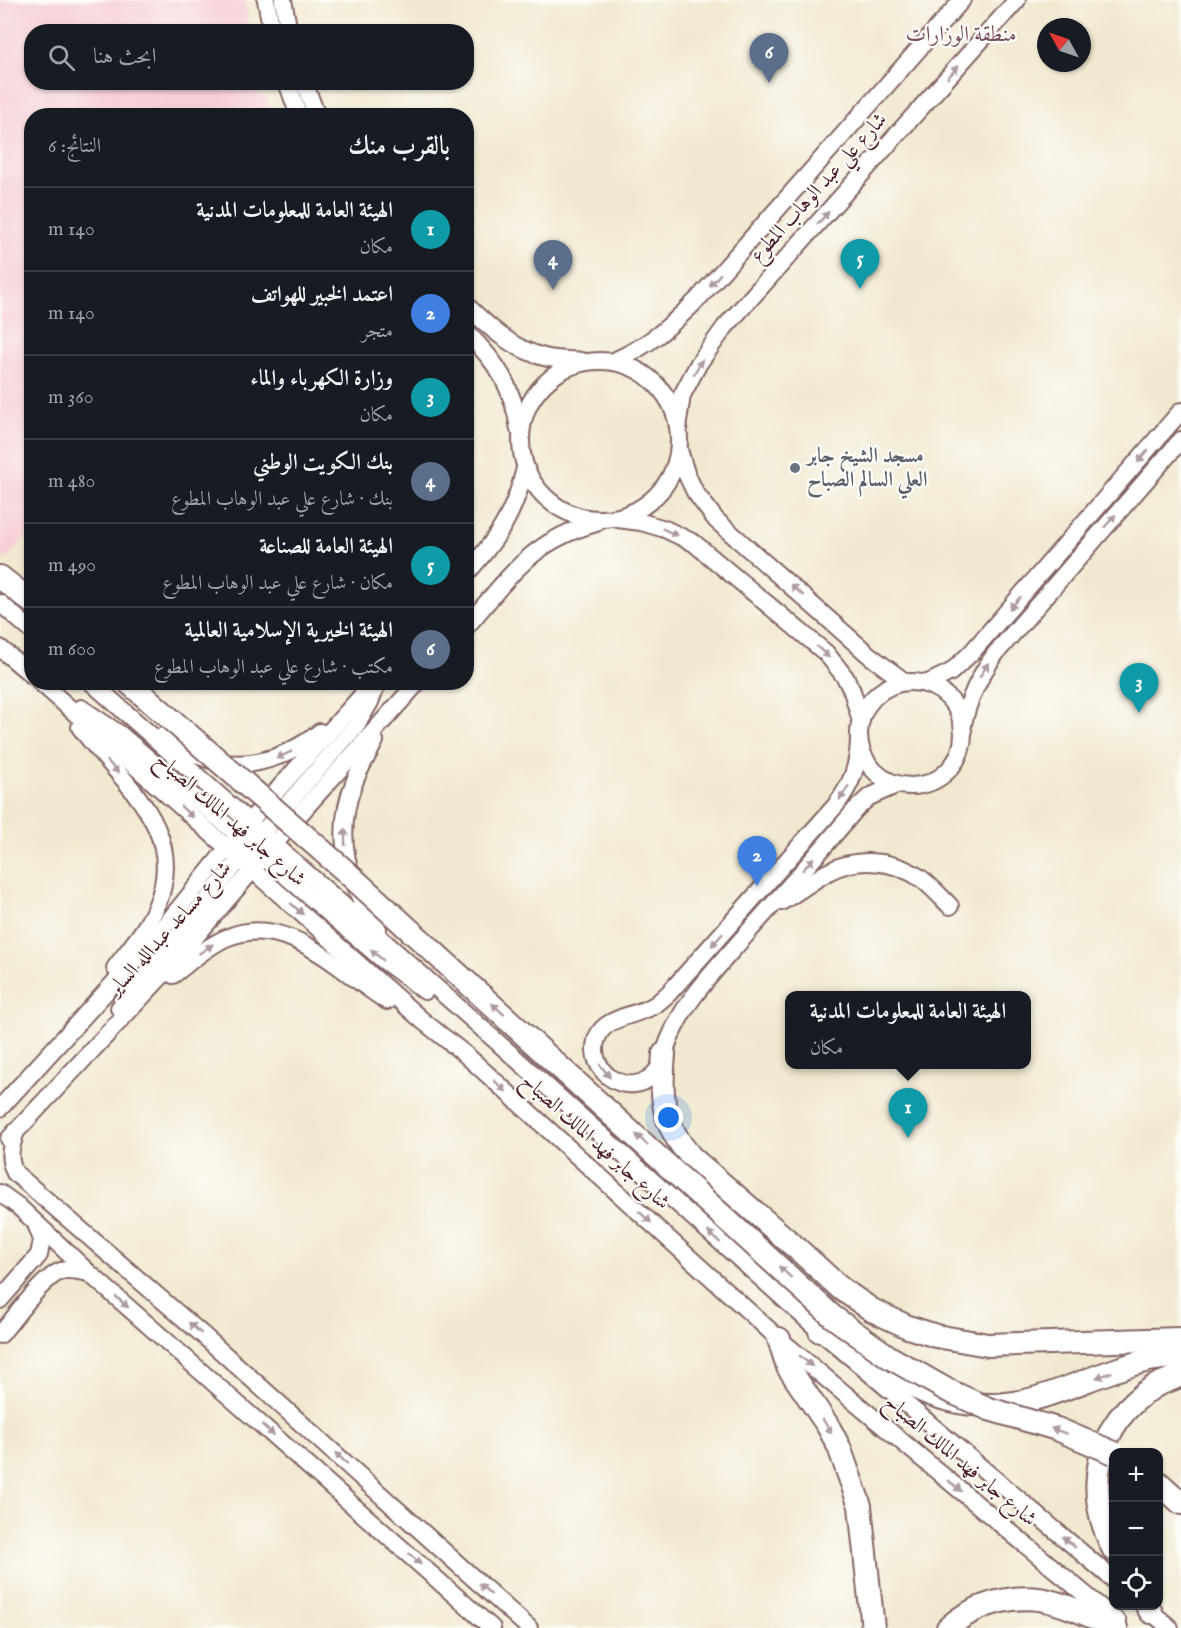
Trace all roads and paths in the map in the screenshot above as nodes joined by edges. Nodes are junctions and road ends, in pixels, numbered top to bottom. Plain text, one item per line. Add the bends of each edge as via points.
1 (266, 0) edge
2 (283, 0) edge
3 (962, 0) edge
4 (1017, 0) edge
5 (270, 24) edge
6 (288, 24) edge
7 (289, 90) edge
8 (307, 90) edge
9 (295, 108) edge
10 (314, 108) edge
11 (474, 312) edge
12 (474, 340) edge
13 (614, 361) junction
14 (585, 362) junction
15 (1181, 411) edge
16 (678, 421) junction
17 (520, 440) junction
18 (1181, 440) edge
19 (679, 449) junction
20 (525, 468) junction
21 (608, 520) junction
22 (474, 565) edge
23 (0, 577) edge
24 (24, 596) edge
25 (0, 603) edge
26 (474, 618) edge
27 (24, 624) edge
28 (0, 648) edge
29 (24, 668) edge
30 (905, 682) junction
31 (926, 684) junction
32 (49, 690) edge
33 (100, 690) edge
34 (137, 690) edge
35 (368, 690) edge
36 (373, 690) edge
37 (411, 690) edge
38 (59, 699) junction
39 (349, 710) junction
40 (385, 721) junction
41 (138, 723) junction
42 (963, 724) junction
43 (860, 729) junction
44 (896, 785) junction
45 (250, 846) junction
46 (950, 906) dead end
47 (768, 910) junction
48 (390, 948) junction
49 (142, 997) junction
50 (460, 1010) junction
51 (78, 1021) junction
52 (423, 1022) junction
53 (96, 1045) junction
54 (664, 1054) junction
55 (0, 1108) edge
56 (16, 1131) junction
57 (0, 1149) edge
58 (34, 1190) junction
59 (0, 1192) edge
60 (18, 1206) junction
61 (36, 1223) junction
62 (89, 1273) junction
63 (813, 1298) junction
64 (0, 1300) edge
65 (820, 1331) junction
66 (0, 1335) edge
67 (779, 1339) junction
68 (1181, 1339) edge
69 (1181, 1348) edge
70 (1181, 1356) edge
71 (1181, 1375) edge
72 (1109, 1451) edge
73 (358, 1474) junction
74 (1163, 1487) edge
75 (343, 1495) junction
76 (1181, 1503) edge
77 (1109, 1541) edge
78 (1109, 1577) edge
79 (1150, 1610) edge
80 (492, 1628) edge
81 (529, 1628) edge
82 (873, 1628) edge
83 (948, 1628) edge
84 (1116, 1628) edge
85 (1124, 1628) edge
86 (1170, 1628) edge

1 - 5 street
2 - 6 street
3 -> 13 street, شارع علي عبد الوهاب المطوع via 697,300 663,333
16 -> 4 street, شارع علي عبد الوهاب المطوع via 682,395 725,327
7 - 9 street
8 - 10 street
11 - 14 street via 508,342 528,352
12 - 17 street via 492,358 506,381
13 - 14 street
13 - 16 street via 636,368 655,382
14 - 17 street via 559,371 539,389 525,413
15 -> 31 street via 966,658 951,672
16 - 19 street
17 - 20 street
42 -> 18 street via 979,679 996,653
19 - 21 street via 672,474 658,495 638,510
30 -> 19 street via 716,520 695,492
20 - 21 street via 537,489 556,506 578,517
20 - 22 street via 508,519
21 - 26 street via 574,529 547,542 523,561
21 -> 43 street via 641,522 694,543 836,664 852,691
23 - 24 highway
25 - 27 street
28 - 29 street
30 - 31 street
30 - 43 street via 873,699
31 - 42 street via 954,703
32 - 38 street
33 - 41 street, شارع جابر فهد المالك الصباح
63 -> 34 highway, bridge via 352,877
35 - 39 street, شارع مساعد عبدالله الساير
36 - 45 street via 356,726
37 - 40 street, شارع مساعد عبدالله الساير
38 -> 45 street via 88,712 121,735
38 -> 51 street via 152,815 164,851 165,871 156,908
39 -> 41 street via 289,753 253,764 233,764 196,755
39 - 45 street, شارع مساعد عبدالله الساير
40 - 45 street, شارع مساعد عبدالله الساير
48 -> 40 street via 355,890 348,869 344,826 354,783
41 - 45 street, شارع جابر فهد المالك الصباح
42 - 44 street via 961,752 946,773 916,787
43 - 44 street via 862,753 870,767
43 -> 54 street via 854,774 836,805 669,993 653,1006 608,1023 595,1051 604,1072 621,1084 632,1085 651,1077
47 -> 44 street via 862,803
45 - 48 street, شارع جابر فهد المالك الصباح
45 - 49 street, شارع مساعد عبدالله الساير
50 -> 45 street via 397,971
45 - 51 street, شارع مساعد عبدالله الساير via 154,939
45 -> 52 street, شارع جابر فهد المالك الصباح
45 - 53 street via 128,996
46 - 47 street via 914,874 890,864 864,862 838,867
47 - 54 street via 694,996
48 - 50 street, شارع جابر فهد المالك الصباح
49 -> 52 street via 208,947 228,937 272,933 312,948
49 - 53 street, شارع مساعد عبدالله الساير
65 -> 50 street, شارع جابر فهد المالك الصباح
51 - 55 street, شارع مساعد عبدالله الساير
52 -> 67 street, شارع جابر فهد المالك الصباح via 466,1055
53 - 56 street, شارع مساعد عبدالله الساير
54 - 68 highway via 663,1105 681,1146 840,1288 872,1310 896,1323 936,1336 988,1345
56 - 57 street, شارع مساعد عبدالله الساير
56 - 58 street via 9,1161 15,1173
58 - 60 street
73 -> 58 street
59 - 60 street
60 - 61 street
61 - 62 street
61 - 64 street via 42,1240 39,1255
62 - 66 street via 70,1269 59,1272 41,1286
62 -> 75 street
63 - 69 highway via 895,1334 963,1352 1011,1357 1087,1356
72 -> 63 highway, bridge via 1057,1429 989,1409 918,1375 872,1346
70 -> 65 highway via 1145,1361 1038,1399 984,1406 947,1400 912,1386 843,1341
78 -> 65 street, شارع جابر فهد المالك الصباح
67 -> 82 highway via 788,1367 839,1447 860,1506
67 -> 85 street, شارع جابر فهد المالك الصباح
71 - 77 highway via 1156,1386 1133,1404 1114,1426 1102,1453 1096,1481 1097,1500
73 - 75 street
81 -> 73 street
74 - 76 highway
75 -> 80 street
79 - 86 street
83 - 84 highway via 977,1609 1028,1598 1054,1602

